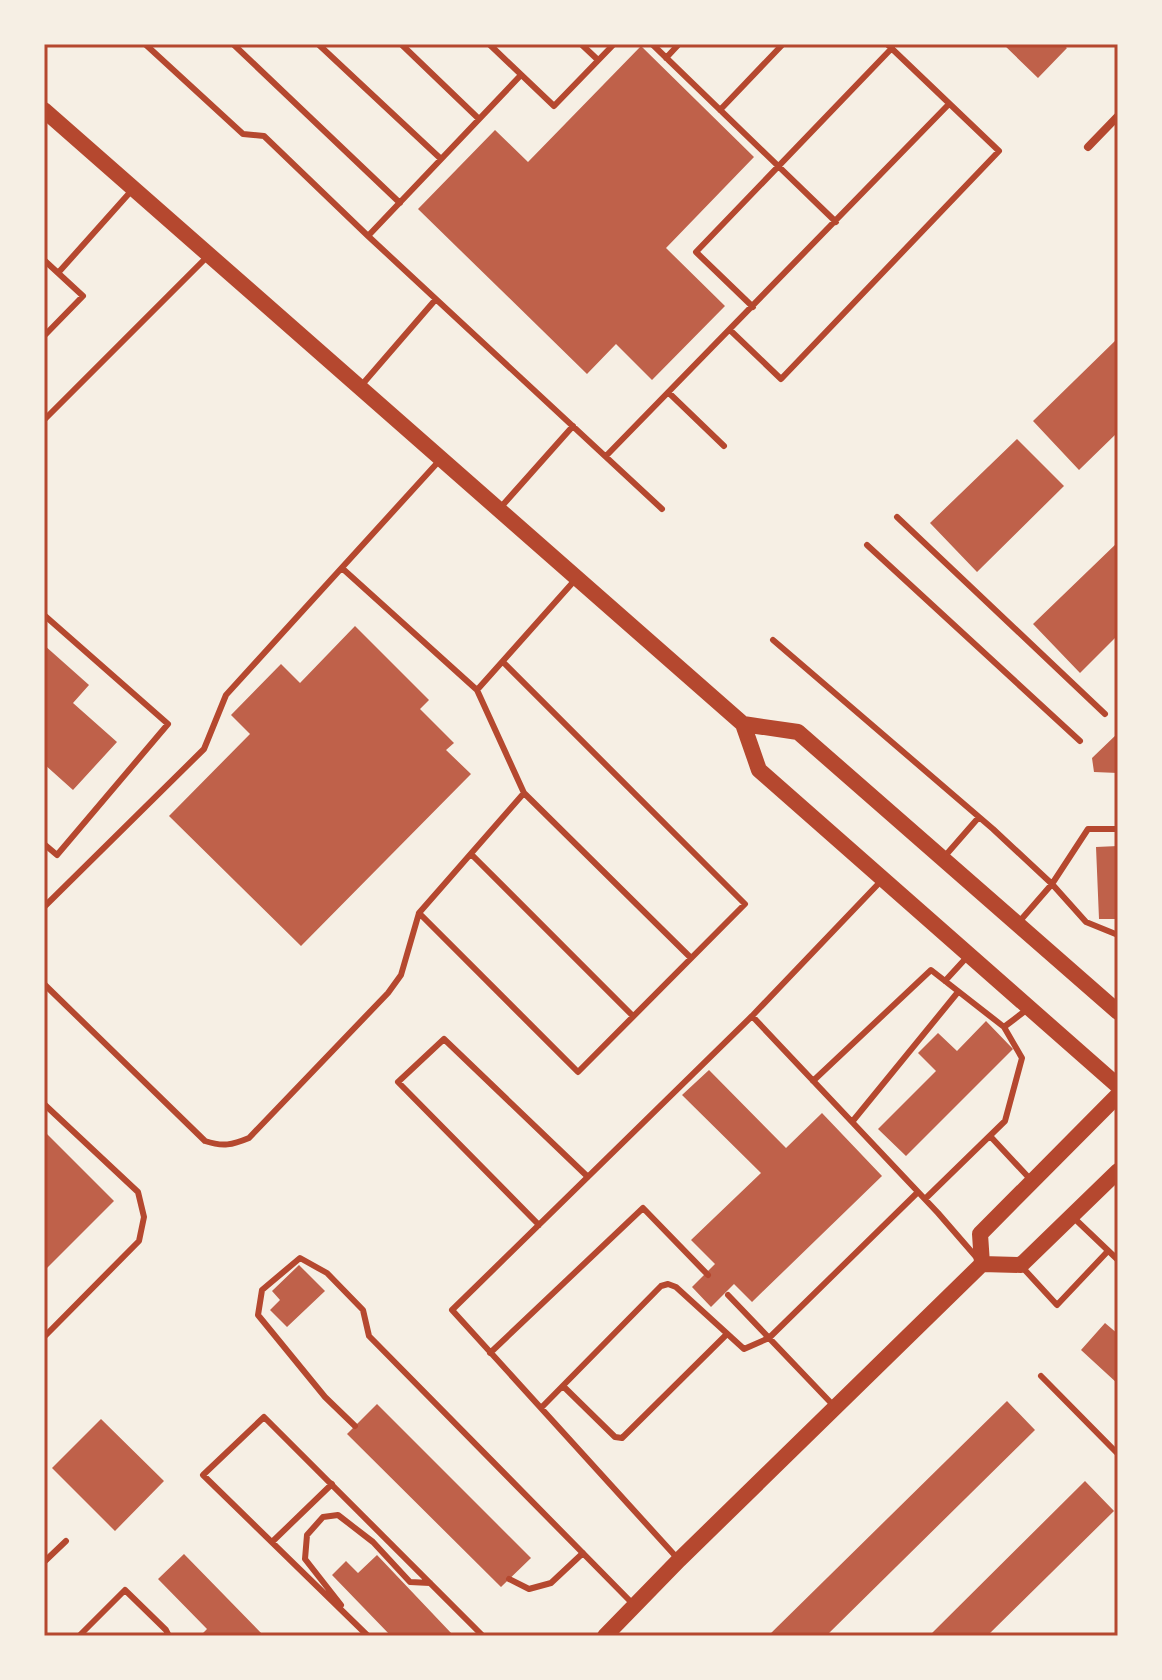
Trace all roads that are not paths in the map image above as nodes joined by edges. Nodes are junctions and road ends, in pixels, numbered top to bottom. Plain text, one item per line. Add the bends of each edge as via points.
1 (145, 44) edge
2 (233, 44) edge
3 (318, 44) edge
4 (401, 44) edge
5 (489, 44) edge
6 (581, 44) edge
7 (614, 44) edge
8 (652, 44) edge
9 (679, 44) edge
10 (783, 44) edge
11 (890, 46) edge
12 (666, 58) junction
13 (598, 60) junction
14 (521, 75) junction
15 (949, 104) junction
16 (44, 110) edge
17 (720, 110) junction
18 (1118, 116) edge
19 (479, 119) junction
20 (1088, 147) dead end
21 (441, 159) junction
22 (779, 166) junction
23 (134, 189) junction
24 (400, 203) junction
25 (836, 222) junction
26 (368, 236) junction
27 (209, 255) junction
28 (44, 260) edge
29 (58, 273) junction
30 (436, 299) junction
31 (753, 307) junction
32 (731, 331) junction
33 (44, 336) edge
34 (360, 387) junction
35 (669, 393) junction
36 (44, 420) edge
37 (573, 426) junction
38 (724, 446) dead end
39 (606, 456) junction
40 (441, 458) junction
41 (499, 509) junction
42 (662, 509) dead end
43 (897, 517) dead end
44 (867, 545) dead end
45 (343, 569) junction
46 (577, 577) junction
47 (44, 615) edge
48 (773, 640) dead end
49 (504, 663) junction
50 (477, 690) junction
51 (1105, 714) dead end
52 (743, 724) junction
53 (1080, 741) dead end
54 (524, 793) junction
55 (979, 817) junction
56 (1118, 829) edge
57 (44, 844) edge
58 (471, 854) junction
59 (942, 859) junction
60 (883, 878) junction
61 (1052, 884) junction
62 (44, 907) edge
63 (419, 913) junction
64 (1017, 924) junction
65 (1118, 935) edge
66 (970, 954) junction
67 (691, 958) junction
68 (945, 981) junction
69 (44, 984) edge
70 (958, 992) junction
71 (1030, 1007) junction
72 (1118, 1012) edge
73 (633, 1016) junction
74 (752, 1016) junction
75 (1004, 1027) junction
76 (813, 1081) junction
77 (1118, 1086) edge
78 (1118, 1095) edge
79 (44, 1104) edge
80 (852, 1122) junction
81 (990, 1136) junction
82 (1118, 1171) edge
83 (588, 1177) junction
84 (1032, 1180) junction
85 (918, 1192) junction
86 (925, 1199) junction
87 (1071, 1216) junction
88 (539, 1225) junction
89 (1108, 1251) junction
90 (1118, 1260) edge
91 (982, 1264) junction
92 (1021, 1265) junction
93 (708, 1275) dead end
94 (728, 1295) dead end
95 (727, 1334) junction
96 (44, 1337) edge
97 (769, 1338) junction
98 (490, 1353) junction
99 (1041, 1376) dead end
100 (563, 1386) junction
101 (836, 1407) junction
102 (541, 1408) junction
103 (355, 1426) dead end
104 (1118, 1454) edge
105 (332, 1484) junction
106 (66, 1541) dead end
107 (272, 1542) junction
108 (583, 1553) junction
109 (679, 1560) junction
110 (44, 1562) edge
111 (509, 1579) dead end
112 (430, 1583) junction
113 (635, 1606) junction
114 (356, 1625) junction
115 (79, 1636) edge
116 (169, 1636) edge
117 (368, 1636) edge
118 (483, 1636) edge
119 (605, 1636) edge

1 - 26 lane via 243,134 264,136
2 - 24 lane
3 - 21 lane
4 - 19 lane
5 - 14 lane
6 - 13 lane
7 - 13 lane
8 - 12 lane
9 - 12 lane
10 - 17 lane
11 - 15 lane
11 - 22 lane
12 - 17 lane
13 - 14 lane via 554,106
14 - 19 lane
15 - 25 lane
15 - 32 lane via 999,151 781,379
16 - 23 main road
17 - 22 lane
18 - 20 street
19 - 21 lane
21 - 24 lane
22 - 25 lane
22 - 31 lane via 696,252
23 - 27 main road
23 - 29 lane
24 - 26 lane
25 - 31 lane
26 - 30 lane
27 - 34 main road
27 - 36 lane
28 - 29 lane
29 - 33 lane via 83,296
30 - 34 lane
30 - 37 lane
31 - 32 lane
32 - 35 lane
34 - 40 main road
35 - 38 lane
35 - 39 lane
37 - 39 lane
37 - 41 lane
39 - 42 lane
40 - 41 main road
40 - 45 lane
41 - 46 main road
43 - 51 lane
44 - 53 lane
45 - 50 lane
45 - 62 lane via 226,695 204,749
46 - 49 lane
46 - 52 main road
47 - 57 lane via 168,724 57,855
48 - 55 lane
49 - 50 lane
49 - 67 lane via 745,904
50 - 54 lane
52 - 59 main road via 798,732
52 - 60 main road via 759,770
54 - 58 lane
54 - 67 lane
55 - 59 lane
55 - 61 lane
56 - 61 lane via 1088,829
58 - 63 lane
58 - 73 lane
59 - 64 main road
60 - 66 main road
60 - 74 lane
61 - 64 lane
61 - 65 lane via 1086,922
63 - 69 lane via 401,975 388,993 249,1138 233,1145 205,1141
63 - 73 lane via 578,1072
64 - 72 main road
66 - 68 lane
66 - 71 main road
67 - 73 lane
68 - 70 lane
68 - 76 lane via 931,970
70 - 75 lane
70 - 80 lane
71 - 75 lane
71 - 77 main road
74 - 76 lane
74 - 83 lane
75 - 81 lane via 1022,1058 1005,1121
76 - 80 lane
78 - 84 main road
79 - 96 lane via 138,1192 144,1217 139,1241
80 - 85 lane
81 - 84 lane
81 - 86 lane
82 - 87 main road
83 - 88 lane
83 - 88 lane via 444,1039 398,1082
84 - 91 main road via 980,1234
85 - 86 lane
85 - 97 lane
86 - 91 lane
87 - 89 lane
87 - 92 main road
88 - 98 lane via 452,1310
89 - 90 lane
89 - 92 lane via 1057,1305
91 - 92 main road
91 - 101 main road
93 - 98 lane via 643,1208
94 - 97 lane
95 - 97 lane via 744,1349
95 - 100 lane via 676,1287 661,1286
95 - 100 lane via 622,1438
97 - 101 lane
98 - 102 lane
99 - 104 lane
100 - 102 lane
101 - 109 main road
102 - 109 lane
103 - 108 lane via 258,1315 262,1290 300,1258 327,1273 363,1310 369,1336
105 - 107 lane
105 - 107 lane via 264,1417 203,1475
105 - 112 lane
106 - 110 lane
107 - 114 lane
108 - 111 lane via 551,1583 529,1589
108 - 113 lane
109 - 113 main road
112 - 114 lane via 410,1582 373,1542 338,1515 323,1517 307,1535 305,1559
112 - 118 lane
113 - 119 main road
114 - 117 lane
115 - 116 lane via 125,1590

